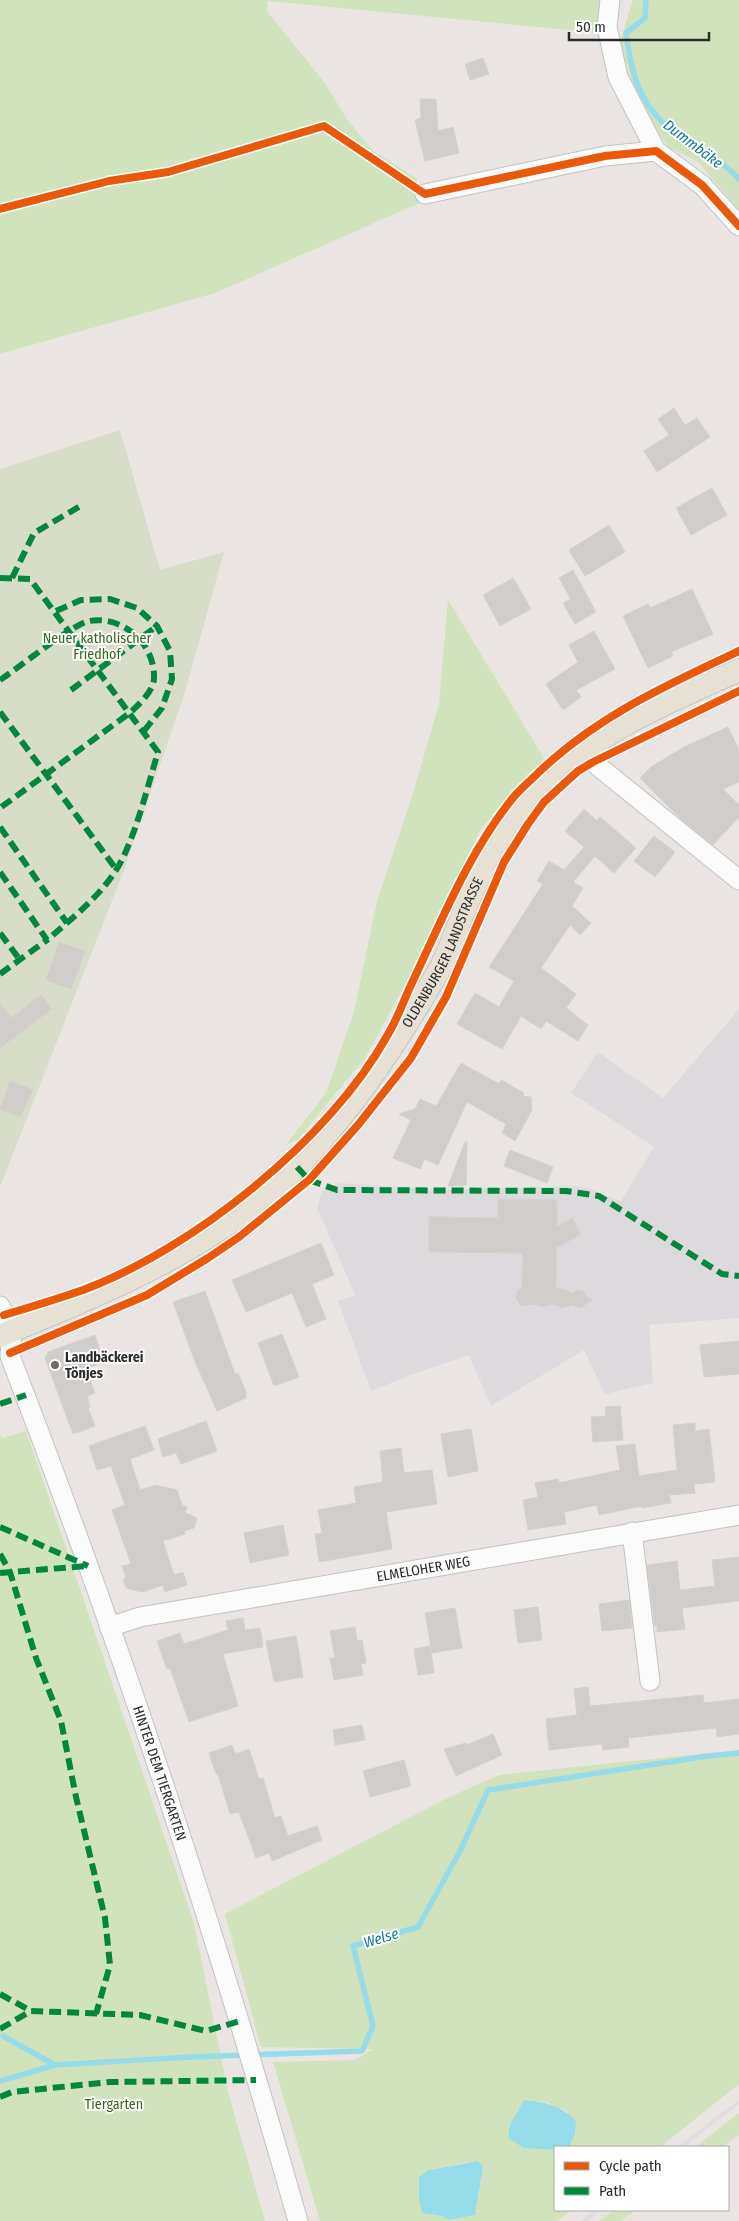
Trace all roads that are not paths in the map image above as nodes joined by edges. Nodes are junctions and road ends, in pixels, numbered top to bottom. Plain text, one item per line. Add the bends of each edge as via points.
1 (610, 0) edge
2 (656, 151) junction
3 (425, 194) dead end
4 (739, 226) edge
5 (739, 670) edge
6 (583, 750) junction
7 (739, 880) edge
8 (0, 1306) edge
9 (6, 1334) edge
10 (739, 1515) edge
11 (632, 1532) junction
12 (109, 1627) junction
13 (650, 1681) dead end
14 (298, 2221) edge

1 - 2 street via 607,27 618,77
2 - 3 street via 605,156
2 - 4 street via 702,185
5 - 6 main road, OLDENBURGER LANDSTRASSE via 640,717
6 - 7 street via 593,762
6 - 9 main road, OLDENBURGER LANDSTRASSE via 550,778 511,822 490,854 438,972 383,1062 297,1167 242,1214 200,1242 100,1294
8 - 9 street
9 - 12 street, HINTER DEM TIERGARTEN via 10,1356
10 - 11 street, ELMELOHER WEG
11 - 12 street, ELMELOHER WEG via 140,1617
11 - 13 street
12 - 14 street, HINTER DEM TIERGARTEN via 138,1703 243,2031

